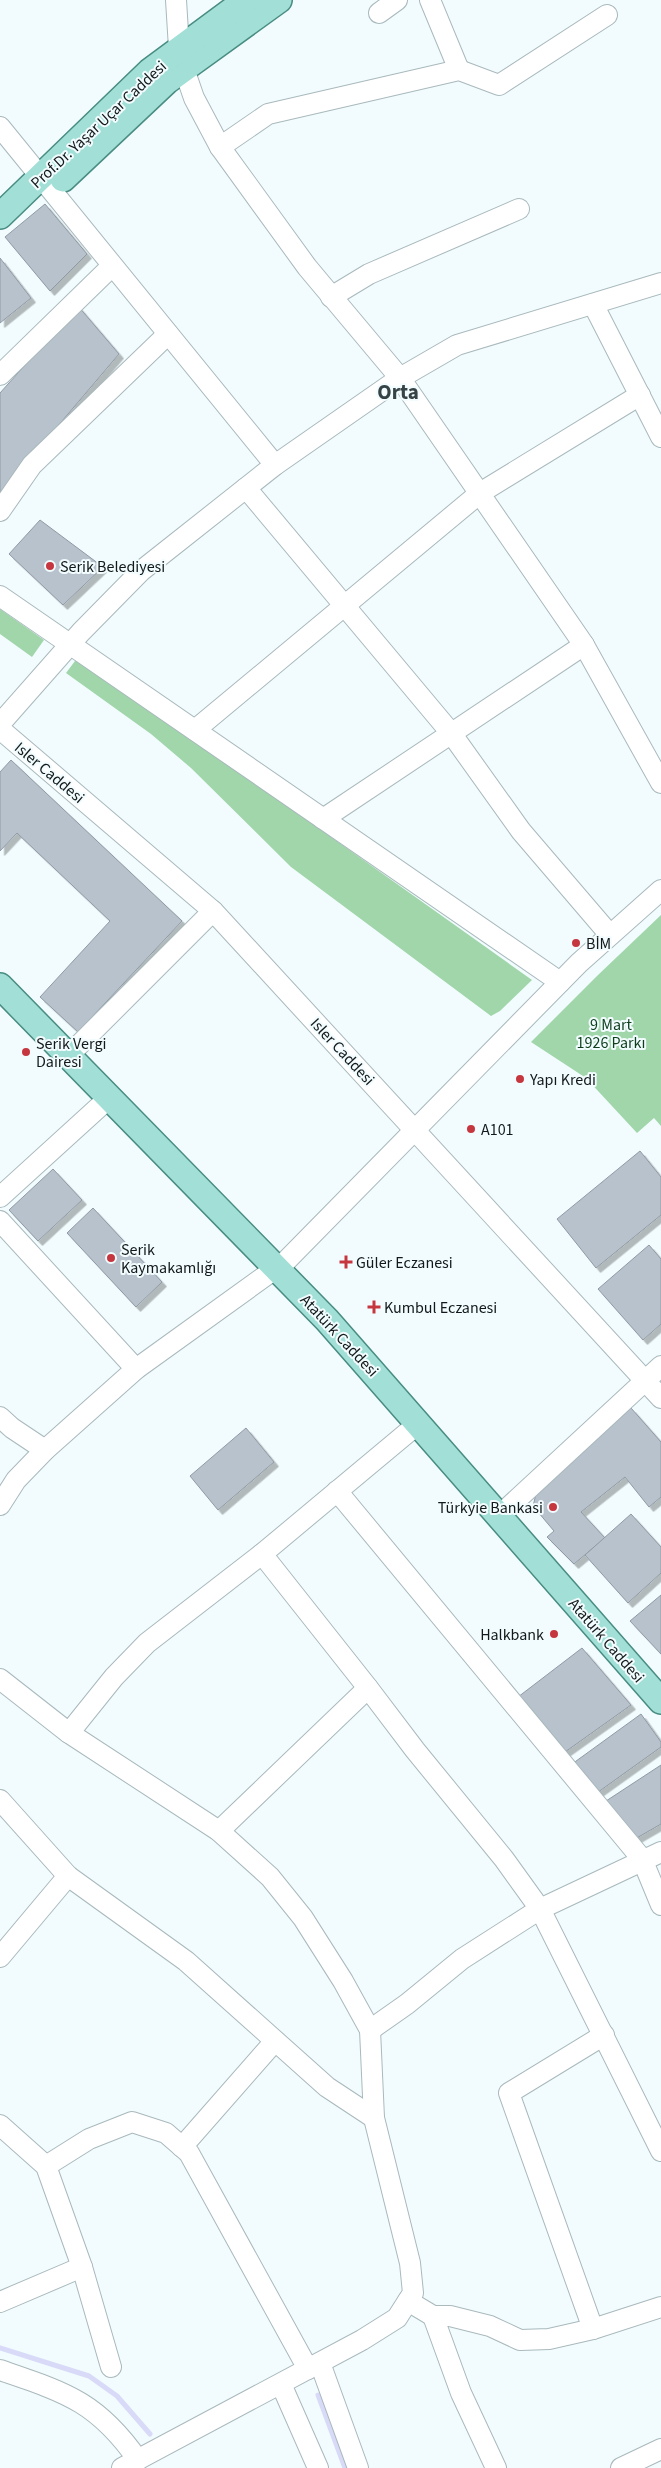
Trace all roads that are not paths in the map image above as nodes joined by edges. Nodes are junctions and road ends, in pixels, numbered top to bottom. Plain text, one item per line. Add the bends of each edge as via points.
1 (176, 0) edge
2 (246, 0) edge
3 (279, 0) edge
4 (397, 0) edge
5 (430, 0) edge
6 (379, 13) dead end
7 (607, 15) dead end
8 (182, 59) junction
9 (459, 70) junction
10 (0, 127) edge
11 (220, 147) junction
12 (46, 184) junction
13 (519, 209) dead end
14 (0, 216) edge
15 (112, 266) junction
16 (661, 283) edge
17 (331, 296) junction
18 (593, 304) junction
19 (168, 334) junction
20 (0, 375) edge
21 (400, 378) junction
22 (640, 395) junction
23 (661, 438) edge
24 (275, 465) junction
25 (246, 488) junction
26 (480, 493) junction
27 (0, 511) edge
28 (0, 596) edge
29 (346, 606) junction
30 (71, 644) junction
31 (584, 645) junction
32 (0, 724) edge
33 (0, 729) edge
34 (195, 730) junction
35 (451, 733) junction
36 (661, 784) edge
37 (323, 819) junction
38 (661, 890) edge
39 (213, 910) junction
40 (610, 935) junction
41 (560, 982) junction
42 (0, 986) edge
43 (68, 1056) junction
44 (110, 1097) junction
45 (415, 1128) junction
46 (0, 1197) edge
47 (0, 1221) edge
48 (276, 1268) junction
49 (661, 1366) edge
50 (136, 1369) junction
51 (645, 1382) junction
52 (661, 1398) edge
53 (0, 1417) edge
54 (419, 1423) junction
55 (45, 1450) junction
56 (337, 1491) junction
57 (0, 1504) edge
58 (499, 1516) junction
59 (262, 1554) junction
60 (0, 1679) edge
61 (368, 1688) junction
62 (661, 1701) edge
63 (69, 1733) junction
64 (0, 1800) edge
65 (219, 1830) junction
66 (661, 1852) edge
67 (642, 1860) junction
68 (68, 1876) junction
69 (661, 1905) edge
70 (540, 1909) junction
71 (0, 1957) edge
72 (370, 2030) junction
73 (604, 2035) junction
74 (275, 2041) junction
75 (374, 2118) junction
76 (0, 2125) edge
77 (182, 2146) junction
78 (661, 2151) edge
79 (46, 2166) junction
80 (82, 2267) junction
81 (408, 2301) junction
82 (0, 2302) edge
83 (661, 2307) edge
84 (433, 2316) junction
85 (593, 2329) junction
86 (314, 2366) junction
87 (111, 2367) dead end
88 (0, 2370) edge
89 (281, 2384) junction
90 (661, 2449) edge
91 (130, 2464) edge
92 (318, 2468) edge
93 (358, 2468) edge
94 (496, 2468) edge
95 (621, 2468) edge

1 - 8 street
2 - 8 main road, Prof.Dr. Yaşar Uçar Caddesi
3 - 8 main road
4 - 6 street
5 - 9 street
7 - 9 street via 499,85
8 - 11 street via 194,98
8 - 12 main road, Prof.Dr. Yaşar Uçar Caddesi via 150,71
9 - 11 street via 268,114
10 - 12 street
11 - 17 street via 307,268
12 - 14 main road, Prof.Dr. Yaşar Uçar Caddesi
12 - 15 street
13 - 17 street via 369,274
15 - 19 street
15 - 20 street
16 - 18 street
17 - 21 street
18 - 21 street via 457,345
18 - 22 street
19 - 24 street
19 - 27 street via 32,465
21 - 24 street
21 - 26 street
22 - 23 street
22 - 26 street
24 - 25 street
25 - 29 street
25 - 30 street via 141,571
26 - 29 street
26 - 31 street
28 - 30 street
29 - 34 street
29 - 35 street
30 - 32 street
30 - 34 street
31 - 35 street
31 - 36 street
33 - 39 street, Isler Caddesi
34 - 37 street
35 - 37 street
35 - 40 street via 521,831
37 - 41 street
38 - 40 street
39 - 43 street
39 - 45 street, Isler Caddesi
40 - 41 street
41 - 45 street
42 - 43 main road, Atatürk Caddesi
43 - 44 main road, Atatürk Caddesi
44 - 46 street
44 - 48 main road, Atatürk Caddesi
45 - 48 street
45 - 51 street, Isler Caddesi
47 - 50 street
48 - 50 street
48 - 54 main road, Atatürk Caddesi
49 - 51 street
50 - 55 street
51 - 52 street, Isler Caddesi
51 - 58 street
53 - 55 street
54 - 56 street
54 - 58 main road, Atatürk Caddesi
55 - 57 street via 16,1480
56 - 59 street
56 - 67 street
58 - 62 main road, Atatürk Caddesi
59 - 61 street
59 - 63 street via 147,1644
60 - 63 street
61 - 65 street
61 - 70 street
63 - 65 street
64 - 68 street
65 - 72 street via 270,1877 303,1918
66 - 67 street
67 - 69 street
67 - 70 street
68 - 71 street
68 - 74 street via 186,1961
70 - 72 street via 462,1959
70 - 73 street
72 - 75 street
73 - 78 street
73 - 85 street via 509,2093
74 - 75 street via 327,2087
74 - 77 street
75 - 81 street via 410,2264 413,2294
76 - 79 street
77 - 79 street via 166,2133 132,2122 89,2139
77 - 86 street
79 - 80 street
80 - 82 street
80 - 87 street
81 - 84 street
81 - 86 street via 397,2318
83 - 85 street
84 - 85 street via 450,2316 490,2326 520,2340 549,2339
84 - 94 street via 461,2392
86 - 89 street
86 - 93 street
88 - 91 street via 79,2400 117,2432
89 - 91 street
89 - 92 street
90 - 95 street

